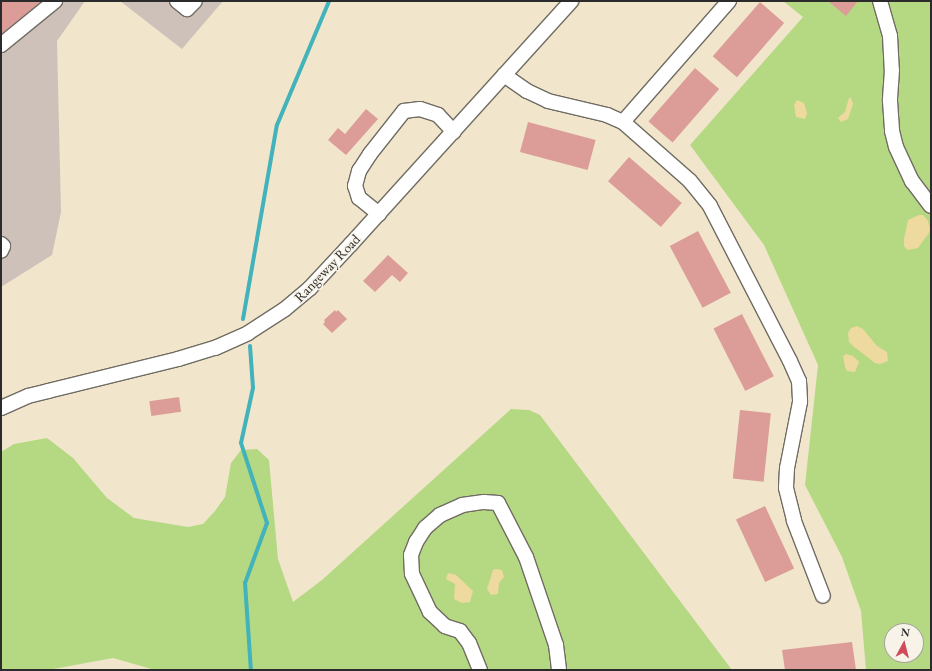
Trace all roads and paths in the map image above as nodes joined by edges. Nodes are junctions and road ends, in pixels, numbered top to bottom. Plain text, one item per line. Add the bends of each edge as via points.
1 (55, 1) edge
2 (177, 1) edge
3 (195, 1) edge
4 (571, 1) edge
5 (729, 1) edge
6 (880, 1) edge
7 (1, 45) edge
8 (504, 75) junction
9 (623, 122) junction
10 (454, 132) junction
11 (931, 206) edge
12 (379, 214) junction
13 (1, 244) edge
14 (1, 251) edge
15 (1, 408) edge
16 (823, 596) dead end
17 (480, 670) edge
18 (559, 670) edge

1 - 7 street
2 - 3 street via 187,9
4 - 8 street, Rangeway Road
5 - 9 street
6 - 11 street via 890,36 892,131 896,147 912,181
8 - 9 street via 527,91 548,101 607,115
8 - 10 street, Rangeway Road
9 - 16 street via 690,181 710,206 795,371 799,381 800,402 787,468 786,488 794,521
10 - 12 street, Rangeway Road
10 - 12 street via 438,116 420,109 404,111 370,154 359,172 355,186 359,198
12 - 15 street, Rangeway Road via 296,301 264,325 202,352 48,390
13 - 14 street
17 - 18 street via 469,643 460,631 445,626 430,612 412,574 411,555 425,528 440,515 462,505 484,502 498,503 526,557 556,645

